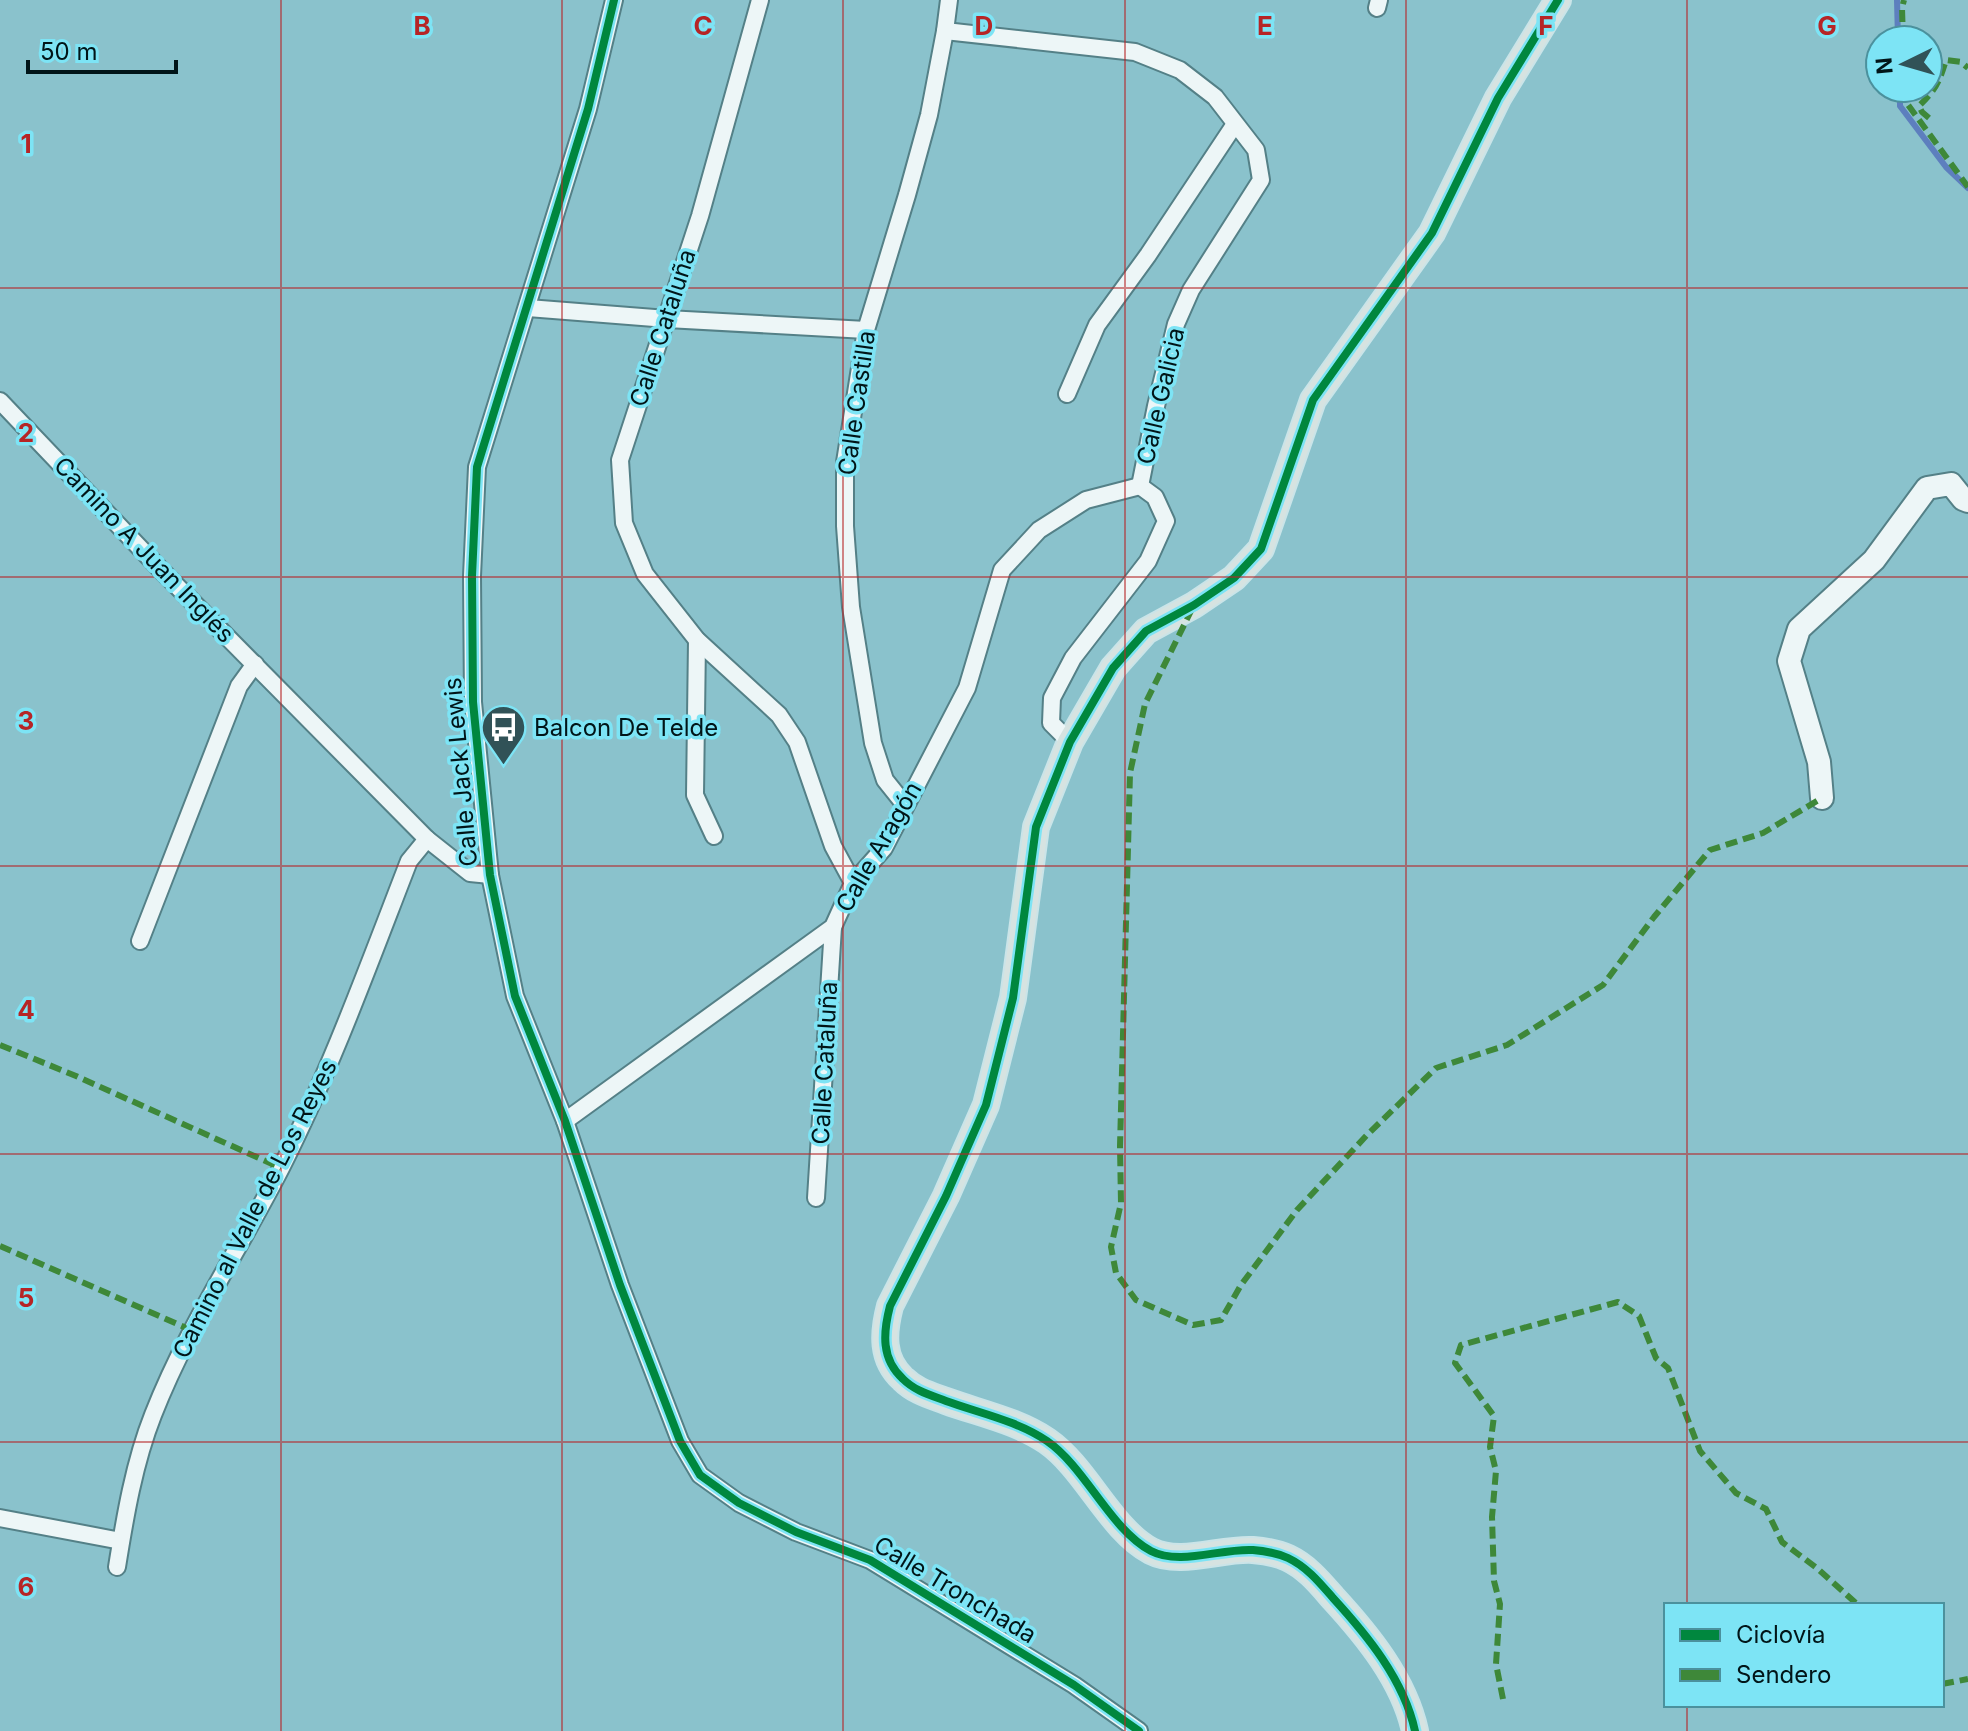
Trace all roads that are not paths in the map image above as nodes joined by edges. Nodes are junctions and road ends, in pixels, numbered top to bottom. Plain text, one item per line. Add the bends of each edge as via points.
1 (614, 0) edge
2 (760, 0) edge
3 (949, 0) edge
4 (1558, 0) edge
5 (945, 31) junction
6 (1235, 124) junction
7 (528, 308) junction
8 (667, 319) junction
9 (866, 330) junction
10 (1067, 394) dead end
11 (0, 401) edge
12 (1140, 486) junction
13 (1968, 501) edge
14 (697, 640) junction
15 (255, 664) junction
16 (1070, 742) junction
17 (1822, 798) dead end
18 (905, 805) junction
19 (714, 836) dead end
20 (427, 839) junction
21 (490, 875) junction
22 (853, 883) junction
23 (833, 927) junction
24 (140, 941) dead end
25 (565, 1121) junction
26 (816, 1198) dead end
27 (700, 1475) joint
28 (0, 1518) edge
29 (121, 1541) junction
30 (117, 1567) dead end
31 (1139, 1731) edge
32 (1415, 1731) edge

1 - 7 street, Calle Jack Lewis via 588,109
2 - 8 street, Calle Cataluña
3 - 5 street, Calle Castilla
4 - 16 main road via 1498,98 1432,233 1313,400 1261,549 1234,578 1146,631 1113,668
5 - 6 street, Calle Galicia via 1135,52 1180,70 1215,97
5 - 9 street, Calle Castilla via 929,115
6 - 10 street via 1097,325
6 - 12 street, Calle Galicia via 1256,150 1261,180 1191,290 1176,324
7 - 8 street
7 - 21 street, Calle Jack Lewis via 477,467 473,702
8 - 9 street
8 - 14 street, Calle Cataluña via 620,460 624,523 645,574
9 - 18 street, Calle Castilla via 845,462 851,607 873,743 885,780
11 - 15 street, Camino A Juan Inglés
12 - 16 street, Calle Galicia via 1155,497 1166,521 1148,561 1073,658 1052,698 1051,723
12 - 18 street, Calle Aragón via 1086,500 1039,530 1002,570 967,688
13 - 17 street via 1951,484 1927,488 1874,560 1799,629 1789,661 1819,762
14 - 19 street via 695,795
14 - 22 street, Calle Cataluña via 779,715 797,742 833,846
15 - 20 street, Camino A Juan Inglés
15 - 24 street via 239,686
16 - 32 main road via 1036,827 1013,998 986,1105 890,1306 884,1342 890,1362 919,1391 1049,1442 1125,1529 1152,1551 1172,1557 1270,1552 1310,1573 1360,1627 1390,1672
18 - 22 street, Calle Aragón via 884,848
20 - 21 street, Camino A Juan Inglés via 470,873
20 - 29 street, Camino al Valle de Los Reyes via 409,861 331,1061 281,1168 191,1330 153,1416
21 - 25 street, Calle Jack Lewis via 515,996
22 - 23 street, Calle Aragón
23 - 25 street, Calle Aragón
23 - 26 street, Calle Cataluña
25 - 27 street, Calle Jack Lewis via 625,1300 680,1441
27 - 31 street, Calle Tronchada via 739,1503 796,1532 870,1560
28 - 29 street
29 - 30 street, Camino al Valle de Los Reyes

